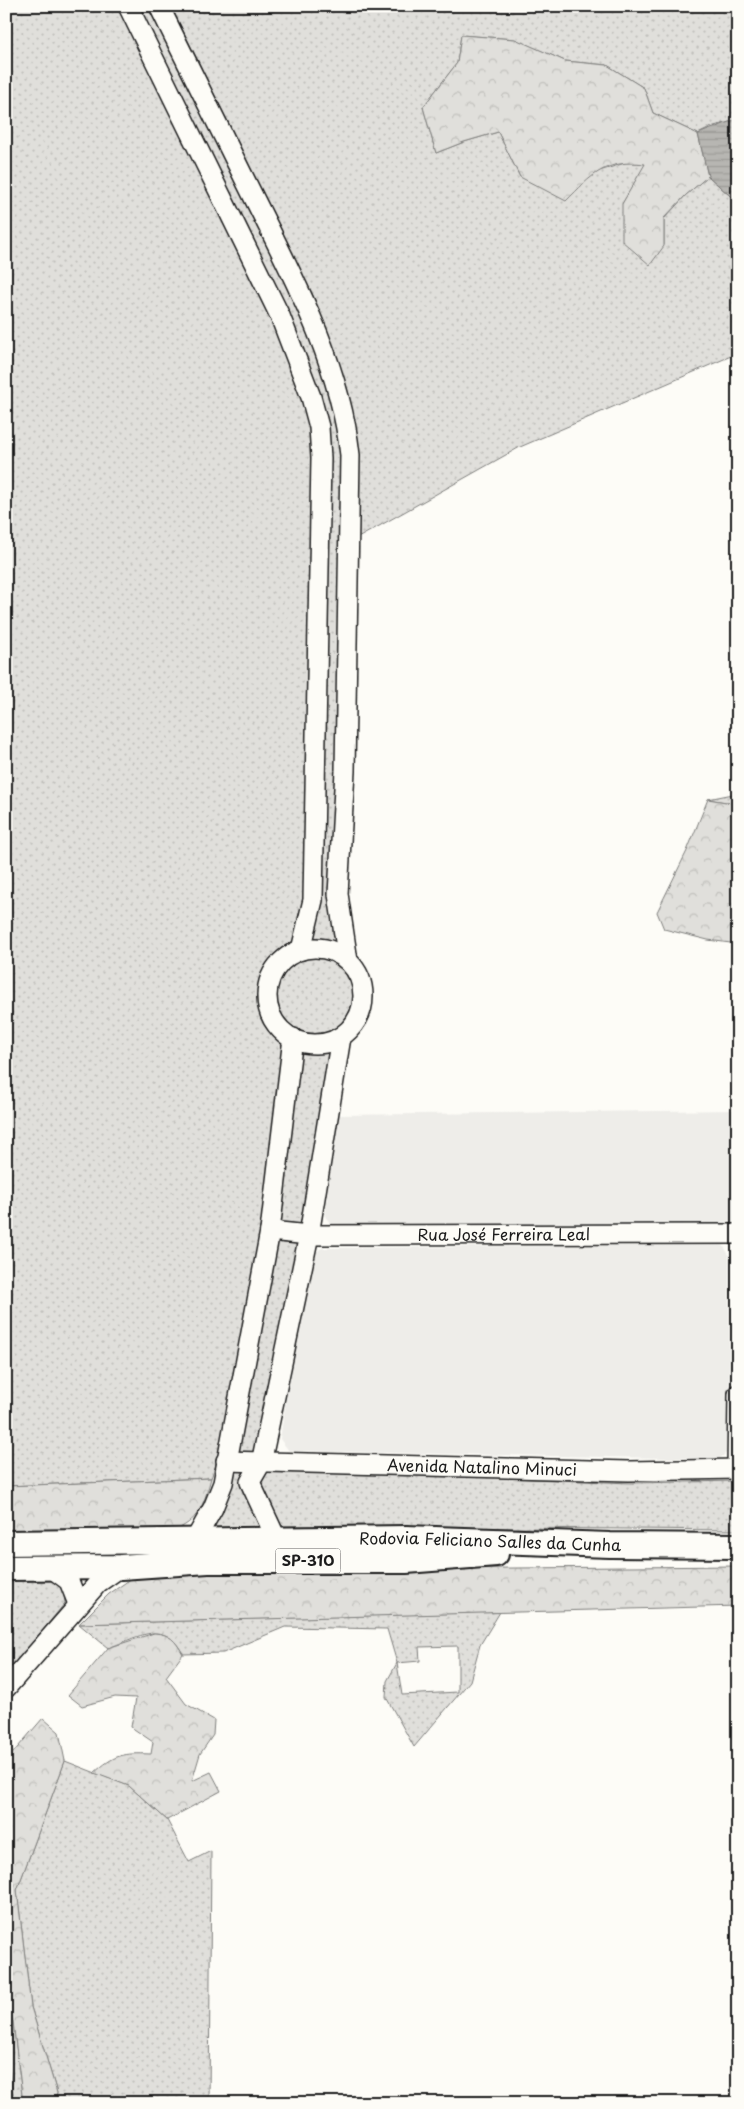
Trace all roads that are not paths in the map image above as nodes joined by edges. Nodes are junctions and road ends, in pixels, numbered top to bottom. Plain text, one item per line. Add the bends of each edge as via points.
1 (128, 6) edge
2 (159, 6) edge
3 (301, 950) junction
4 (348, 960) junction
5 (341, 1036) junction
6 (293, 1038) junction
7 (270, 1231) junction
8 (738, 1234) edge
9 (309, 1235) junction
10 (738, 1394) edge
11 (226, 1461) junction
12 (261, 1462) junction
13 (737, 1469) edge
14 (276, 1538) junction
15 (195, 1540) junction
16 (6, 1543) edge
17 (610, 1545) junction
18 (738, 1546) edge
19 (50, 1567) junction
20 (121, 1567) junction
21 (6, 1568) edge
22 (78, 1604) junction
23 (6, 1688) edge

1 - 3 street via 280,316 319,427 313,900
2 - 4 street via 307,303 346,421 350,455 346,771 338,894
3 - 4 street via 326,949
3 - 6 street via 290,955 273,973 267,998 274,1022
4 - 5 street via 356,970 364,994 358,1018
5 - 6 street via 317,1044
5 - 9 street
6 - 7 street
7 - 9 street, Rua José Ferreira Leal
7 - 11 street
8 - 9 street, Rua José Ferreira Leal
9 - 12 street
10 - 13 street
11 - 12 street, Avenida Natalino Minuci
11 - 15 street via 214,1508
12 - 13 street, Avenida Natalino Minuci via 629,1471
12 - 14 street via 250,1482
14 - 15 main road, Rodovia Feliciano Salles da Cunha / SP-310
14 - 17 main road, Rodovia Feliciano Salles da Cunha / SP-310 via 406,1538
15 - 16 main road, Rodovia Feliciano Salles da Cunha / SP-310
17 - 18 main road, SP-310
17 - 20 main road, Rodovia Feliciano Salles da Cunha / SP-310 via 406,1561 208,1561
19 - 20 main road, Rodovia Feliciano Salles da Cunha / SP-310
19 - 21 main road, Rodovia Feliciano Salles da Cunha / SP-310
19 - 22 street via 69,1581
20 - 22 street via 98,1583
22 - 23 street

